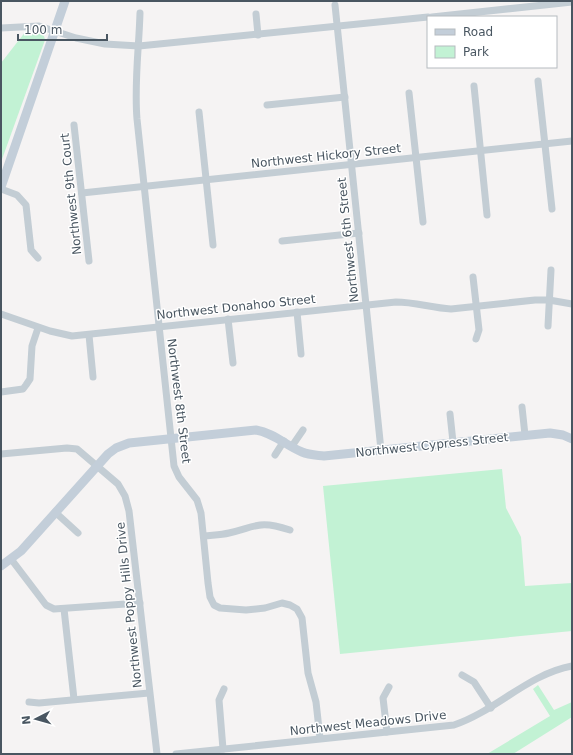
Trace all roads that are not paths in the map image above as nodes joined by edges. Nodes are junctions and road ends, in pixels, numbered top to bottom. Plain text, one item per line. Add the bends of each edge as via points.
1 (65, 1) edge
2 (572, 2) edge
3 (335, 5) dead end
4 (140, 13) dead end
5 (256, 14) dead end
6 (441, 16) edge
7 (427, 17) edge
8 (337, 27) junction
9 (1, 28) edge
10 (54, 31) junction
11 (258, 35) junction
12 (139, 46) junction
13 (538, 81) dead end
14 (474, 86) dead end
15 (409, 93) dead end
16 (344, 97) junction
17 (267, 105) dead end
18 (199, 112) dead end
19 (74, 125) dead end
20 (572, 141) edge
21 (545, 144) junction
22 (481, 151) junction
23 (417, 158) junction
24 (352, 165) junction
25 (206, 180) junction
26 (144, 187) junction
27 (1, 188) edge
28 (82, 193) junction
29 (552, 209) dead end
30 (487, 215) dead end
31 (423, 222) dead end
32 (359, 233) junction
33 (282, 240) dead end
34 (213, 245) dead end
35 (38, 258) dead end
36 (89, 261) dead end
37 (551, 270) dead end
38 (473, 277) dead end
39 (549, 300) junction
40 (572, 304) edge
41 (366, 305) junction
42 (476, 306) junction
43 (297, 312) junction
44 (1, 314) edge
45 (228, 319) junction
46 (159, 326) junction
47 (548, 326) dead end
48 (38, 328) junction
49 (89, 335) junction
50 (476, 339) dead end
51 (301, 354) dead end
52 (233, 363) dead end
53 (93, 377) dead end
54 (1, 392) edge
55 (522, 407) dead end
56 (450, 414) dead end
57 (303, 430) dead end
58 (525, 435) junction
59 (170, 438) junction
60 (572, 439) edge
61 (454, 442) junction
62 (288, 444) junction
63 (381, 450) junction
64 (1, 454) edge
65 (276, 455) dead end
66 (97, 466) junction
67 (55, 512) junction
68 (290, 530) dead end
69 (78, 533) dead end
70 (204, 536) junction
71 (11, 559) junction
72 (1, 566) edge
73 (140, 602) junction
74 (64, 609) junction
75 (572, 666) edge
76 (462, 675) dead end
77 (389, 687) dead end
78 (224, 689) dead end
79 (149, 693) junction
80 (74, 699) junction
81 (29, 702) dead end
82 (491, 708) junction
83 (387, 732) junction
84 (320, 738) junction
85 (223, 749) junction
86 (157, 754) edge
87 (176, 754) edge

1 - 10 street
2 - 6 street
3 - 8 street, Northwest 6th Street
4 - 12 street, Northwest 8th Street
5 - 11 street
7 - 8 street
8 - 11 street
8 - 16 street, Northwest 6th Street
9 - 10 street via 31,25
10 - 12 street via 105,44
10 - 27 street
11 - 12 street
12 - 26 street, Northwest 8th Street via 135,98
13 - 21 street
14 - 22 street
15 - 23 street
16 - 17 street
16 - 24 street, Northwest 6th Street
18 - 25 street
19 - 28 street, Northwest 9th Court
20 - 21 street, Northwest Hickory Street
21 - 22 street, Northwest Hickory Street
21 - 29 street
22 - 23 street, Northwest Hickory Street
22 - 30 street
23 - 24 street, Northwest Hickory Street
23 - 31 street
24 - 25 street, Northwest Hickory Street
24 - 32 street, Northwest 6th Street
25 - 26 street, Northwest Hickory Street
25 - 34 street
26 - 28 street, Northwest Hickory Street
26 - 46 street, Northwest 8th Street
27 - 35 street via 17,195 26,205 31,250
28 - 36 street, Northwest 9th Court
32 - 33 street
32 - 41 street, Northwest 6th Street
37 - 39 street
38 - 42 street
39 - 40 street, Northwest Donahoo Street
39 - 42 street, Northwest Donahoo Street
39 - 47 street
41 - 42 street, Northwest Donahoo Street via 416,302 438,308
41 - 43 street, Northwest Donahoo Street
41 - 63 street, Northwest 6th Street
42 - 50 street via 479,330
43 - 45 street, Northwest Donahoo Street
43 - 51 street
44 - 48 street, Northwest Donahoo Street
45 - 46 street, Northwest Donahoo Street
45 - 52 street
46 - 49 street, Northwest Donahoo Street
46 - 59 street, Northwest 8th Street
48 - 49 street, Northwest Donahoo Street via 72,336
48 - 54 street via 32,346 30,379 23,389
49 - 53 street
55 - 58 street
56 - 61 street
57 - 62 street
58 - 60 street, Northwest Cypress Street via 550,433
58 - 61 street, Northwest Cypress Street
59 - 62 street, Northwest Cypress Street via 256,430 266,432
59 - 66 street, Northwest Cypress Street via 129,443 116,448
59 - 70 street, Northwest 8th Street via 174,466 179,477 197,500
61 - 63 street, Northwest Cypress Street
62 - 63 street, Northwest Cypress Street via 311,455 324,456
62 - 65 street
64 - 66 street, Northwest Poppy Hills Drive via 77,449
66 - 67 street, Northwest Cypress Street
66 - 73 street, Northwest Poppy Hills Drive via 118,484 125,496
67 - 69 street
67 - 71 street, Northwest Cypress Street
68 - 70 street via 275,525 254,525 229,533
70 - 84 street, Northwest 8th Street via 210,597 214,605 220,608 246,610 282,603 297,609 302,618 308,673 316,702
71 - 72 street, Northwest Cypress Street
71 - 74 street via 46,604 54,609
73 - 74 street
73 - 79 street, Northwest Poppy Hills Drive
74 - 80 street
75 - 82 street, Northwest Meadows Drive via 552,670
76 - 82 street via 474,682
77 - 83 street via 384,698
78 - 85 street via 219,700
79 - 80 street
79 - 86 street, Northwest Poppy Hills Drive
80 - 81 street
82 - 83 street, Northwest Meadows Drive via 454,725
83 - 84 street, Northwest Meadows Drive
84 - 85 street, Northwest Meadows Drive
85 - 87 street, Northwest Meadows Drive

